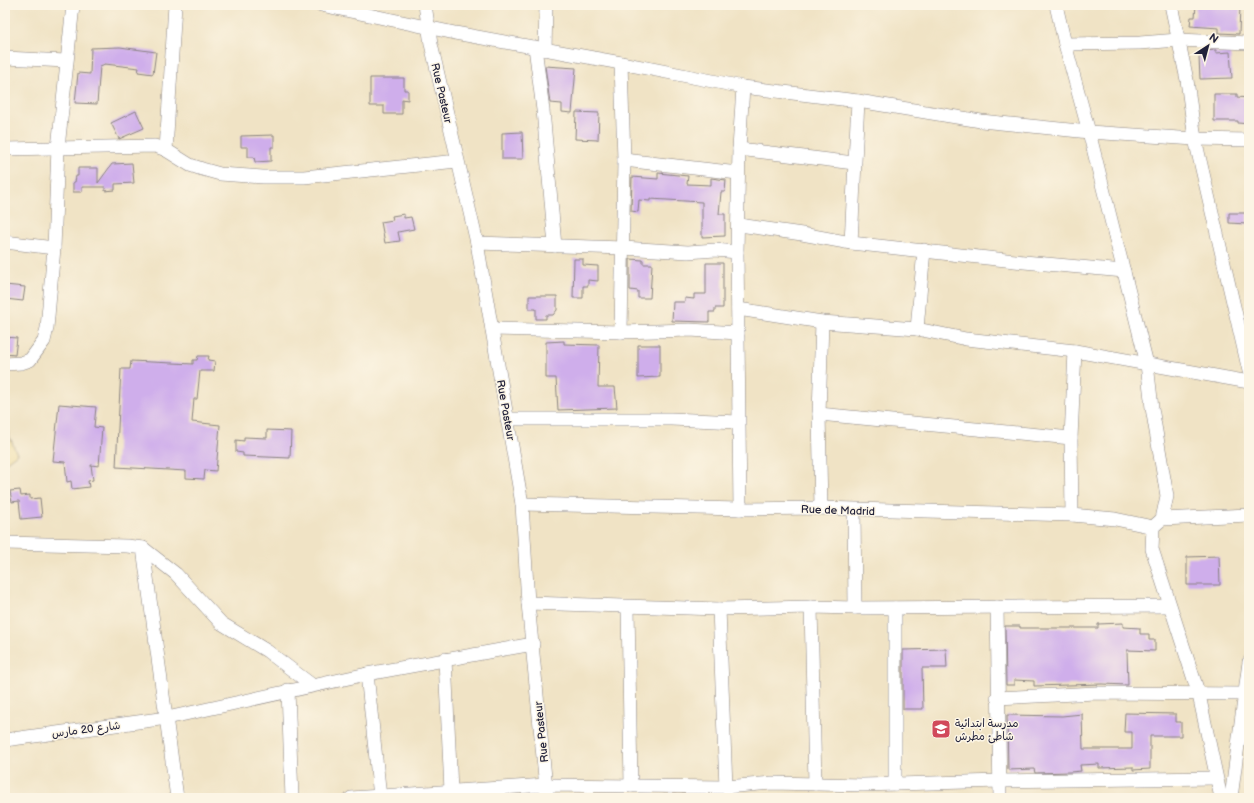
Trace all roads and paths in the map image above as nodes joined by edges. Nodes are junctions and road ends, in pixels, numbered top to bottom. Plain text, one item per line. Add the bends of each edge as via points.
1 (73, 5) edge
2 (175, 5) edge
3 (321, 5) edge
4 (425, 5) edge
5 (546, 5) edge
6 (1056, 5) edge
7 (1171, 5) edge
8 (428, 28) junction
9 (1178, 40) junction
10 (1249, 43) edge
11 (1065, 44) junction
12 (540, 49) junction
13 (5, 58) edge
14 (66, 61) junction
15 (621, 63) junction
16 (743, 87) junction
17 (858, 101) junction
18 (1089, 132) junction
19 (1195, 139) junction
20 (1249, 140) edge
21 (58, 148) junction
22 (5, 149) edge
23 (739, 149) junction
24 (166, 150) junction
25 (624, 160) junction
26 (457, 161) junction
27 (854, 163) junction
28 (738, 173) junction
29 (738, 225) junction
30 (5, 242) edge
31 (477, 243) junction
32 (851, 243) junction
33 (555, 246) junction
34 (54, 248) junction
35 (623, 248) junction
36 (924, 250) junction
37 (737, 252) junction
38 (1124, 271) junction
39 (738, 310) junction
40 (822, 322) junction
41 (492, 329) junction
42 (917, 329) junction
43 (621, 332) junction
44 (738, 333) junction
45 (1074, 351) junction
46 (5, 364) edge
47 (1147, 364) junction
48 (1249, 371) edge
49 (1249, 382) edge
50 (819, 414) junction
51 (507, 419) junction
52 (738, 422) junction
53 (1071, 438) junction
54 (522, 504) junction
55 (821, 508) junction
56 (740, 509) junction
57 (854, 510) junction
58 (1072, 515) junction
59 (1249, 515) edge
60 (1157, 523) junction
61 (5, 543) edge
62 (143, 548) junction
63 (528, 603) junction
64 (1170, 606) junction
65 (628, 607) junction
66 (810, 607) junction
67 (997, 607) junction
68 (855, 608) junction
69 (896, 608) junction
70 (719, 609) junction
71 (533, 644) junction
72 (445, 659) junction
73 (1249, 662) edge
74 (367, 674) junction
75 (312, 685) junction
76 (288, 690) junction
77 (1199, 694) junction
78 (1245, 694) junction
79 (997, 698) junction
80 (167, 718) junction
81 (5, 740) edge
82 (1216, 778) junction
83 (1000, 781) junction
84 (815, 784) junction
85 (895, 784) junction
86 (631, 786) junction
87 (726, 788) junction
88 (451, 791) junction
89 (547, 792) edge
90 (863, 792) edge
91 (380, 797) junction
92 (177, 798) edge
93 (292, 798) edge
94 (351, 798) edge
95 (1000, 798) edge
96 (1221, 798) edge
97 (1231, 798) edge

1 - 14 street
2 - 24 street
3 - 8 street
4 - 8 street, Rue Pasteur
5 - 12 street
6 - 11 street
7 - 9 street
8 - 12 street
8 - 26 street, Rue Pasteur
9 - 10 street
9 - 11 street
9 - 19 street via 1187,80
11 - 18 street
12 - 15 street
12 - 33 street
13 - 14 street
14 - 21 street
15 - 16 street
15 - 25 street
16 - 17 street
16 - 23 street
17 - 18 street via 981,121
17 - 27 street
18 - 19 street
18 - 38 street
19 - 20 street
19 - 48 street
21 - 22 street
21 - 24 street via 155,146
21 - 34 street
23 - 27 street
23 - 28 street
24 - 26 street via 190,165 220,174 263,177 304,177
25 - 28 street
25 - 35 street
26 - 31 street, Rue Pasteur
27 - 32 street
28 - 29 street
29 - 32 street
29 - 37 street
30 - 34 street
31 - 33 street
31 - 41 street, Rue Pasteur
32 - 36 street
33 - 35 street
34 - 46 street via 48,328 44,341 30,360
35 - 37 street
35 - 43 street
36 - 38 street
36 - 42 street
37 - 39 street
38 - 47 street
39 - 40 street
39 - 44 street
40 - 42 street
40 - 50 street
41 - 43 street
41 - 51 street, Rue Pasteur
42 - 45 street via 966,339
43 - 44 street via 690,330
44 - 52 street
45 - 47 street
45 - 53 street
47 - 49 street
47 - 60 street via 1167,496
50 - 53 street
50 - 55 street
51 - 52 street via 671,419
51 - 54 street, Rue Pasteur
52 - 56 street
53 - 58 street
54 - 56 street, Rue de Madrid
54 - 63 street, Rue Pasteur
55 - 56 street, Rue de Madrid
55 - 57 street, Rue de Madrid
57 - 58 street, Rue de Madrid
57 - 68 street
58 - 60 street, Rue de Madrid
59 - 60 street, Rue de Madrid
60 - 64 street via 1152,549
61 - 62 street
62 - 75 street via 176,574 221,623 267,651
62 - 80 street
63 - 65 street
63 - 71 street, Rue Pasteur
64 - 67 street
64 - 77 street
65 - 70 street
65 - 86 street
66 - 68 street
66 - 70 street
66 - 84 street
67 - 69 street
67 - 79 street
68 - 69 street
69 - 85 street
70 - 87 street
71 - 72 street, شارع 20 مارس
71 - 89 street, Rue Pasteur
72 - 74 street, شارع 20 مارس
72 - 88 street
73 - 78 street
74 - 75 street, شارع 20 مارس
74 - 91 street
75 - 76 street, شارع 20 مارس
76 - 80 street, شارع 20 مارس
76 - 93 street
77 - 78 street
77 - 79 street via 1096,694
77 - 82 street
78 - 97 street
79 - 83 street
80 - 81 street, شارع 20 مارس
80 - 92 street
82 - 83 street
82 - 96 street
83 - 85 street
83 - 95 street
84 - 87 street via 772,783
84 - 90 street
85 - 90 street
86 - 87 street
86 - 89 street
88 - 89 street
88 - 91 street
91 - 94 street

